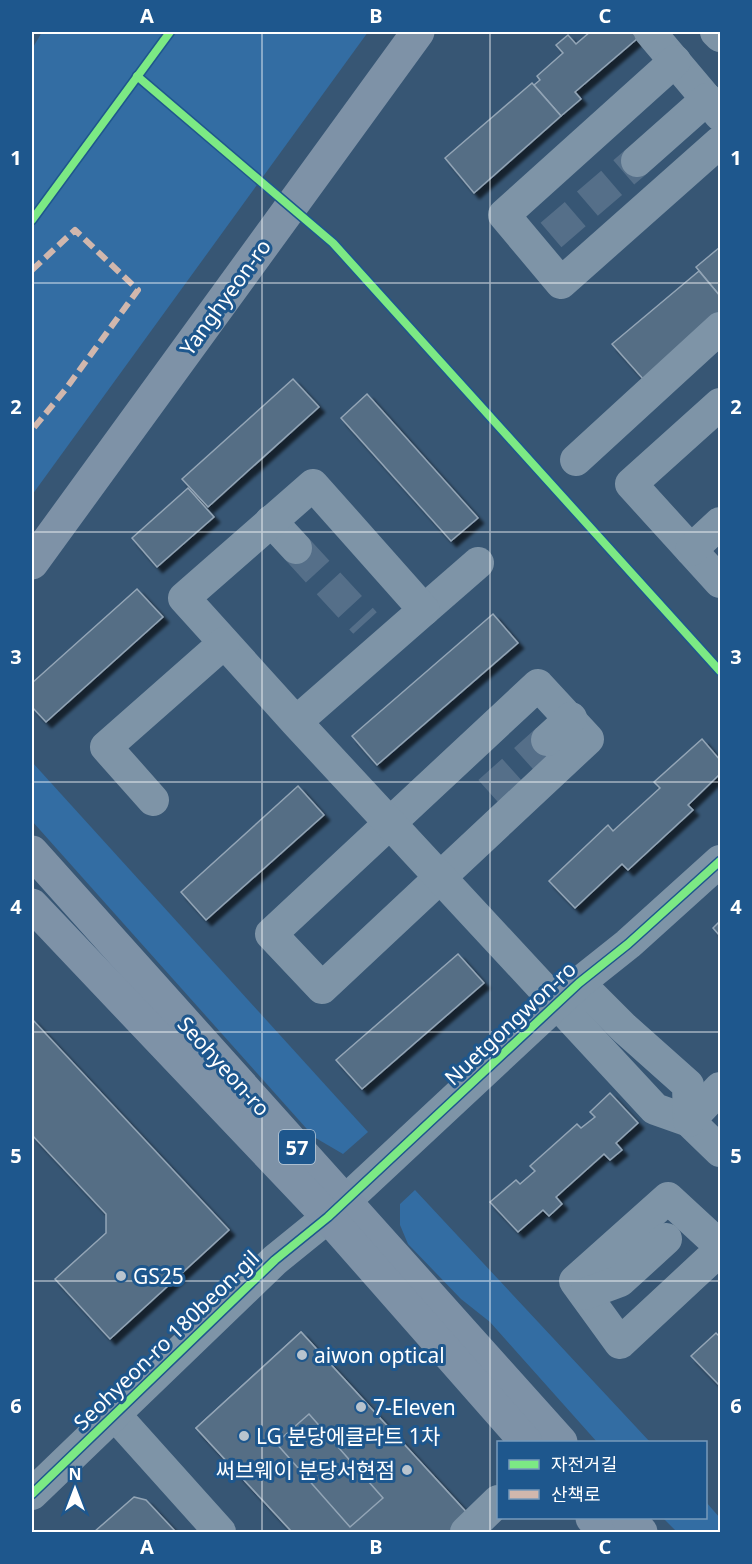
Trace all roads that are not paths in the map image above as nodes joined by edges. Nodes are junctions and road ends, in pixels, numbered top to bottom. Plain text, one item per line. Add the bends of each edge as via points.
1 (418, 32) edge
2 (650, 32) edge
3 (716, 32) edge
4 (720, 36) edge
5 (675, 61) junction
6 (714, 107) edge
7 (720, 142) edge
8 (637, 160) tunnel mouth
9 (719, 335) edge
10 (720, 404) edge
11 (576, 460) dead end
12 (272, 521) junction
13 (720, 523) edge
14 (296, 548) tunnel mouth
15 (691, 550) junction
16 (32, 563) edge
17 (478, 563) dead end
18 (720, 582) edge
19 (424, 610) junction
20 (224, 643) junction
21 (571, 718) junction
22 (296, 722) junction
23 (547, 740) tunnel mouth
24 (153, 800) dead end
25 (390, 824) junction
26 (32, 852) edge
27 (720, 861) edge
28 (440, 879) junction
29 (32, 905) edge
30 (579, 983) junction
31 (556, 1004) junction
32 (720, 1088) edge
33 (689, 1121) junction
34 (720, 1151) edge
35 (337, 1209) junction
36 (666, 1239) dead end
37 (720, 1248) edge
38 (585, 1294) junction
39 (115, 1415) junction
40 (524, 1441) edge
41 (559, 1441) edge
42 (32, 1494) edge
43 (497, 1502) edge
44 (593, 1519) edge
45 (629, 1519) edge
46 (220, 1533) edge
47 (466, 1533) edge
48 (605, 1533) edge
49 (641, 1533) edge

1 - 16 main road, Yanghyeon-ro
2 - 5 street
3 - 4 street
5 - 6 street
5 - 7 street via 504,214 561,283
6 - 8 street
9 - 11 street
10 - 15 street via 631,484
12 - 14 street
12 - 19 street via 313,485
12 - 20 street via 184,598
13 - 15 street
15 - 18 street
17 - 19 street
19 - 22 street
20 - 22 street
20 - 24 street via 106,747
21 - 23 street
21 - 25 street via 538,685
21 - 28 street via 588,739
22 - 25 street
25 - 28 street
25 - 28 street via 271,934 322,988
26 - 35 main road, Seohyeon-ro / 57
27 - 30 street, Nuetgongwon-ro
28 - 31 street
29 - 35 main road, Seohyeon-ro / 57
30 - 31 street, Nuetgongwon-ro
30 - 33 street via 688,1085
31 - 33 street via 655,1109
31 - 35 street, Nuetgongwon-ro
32 - 33 street
33 - 34 street
35 - 39 street, Seohyeon-ro 180beon-gil via 275,1260
35 - 40 main road, Seohyeon-ro / 57
35 - 41 main road, Seohyeon-ro / 57
36 - 38 street via 620,1281
37 - 38 street via 620,1343
37 - 38 street via 668,1198 575,1281
39 - 42 street, Seohyeon-ro 180beon-gil
39 - 46 street
43 - 47 street
44 - 48 main road
45 - 49 main road

